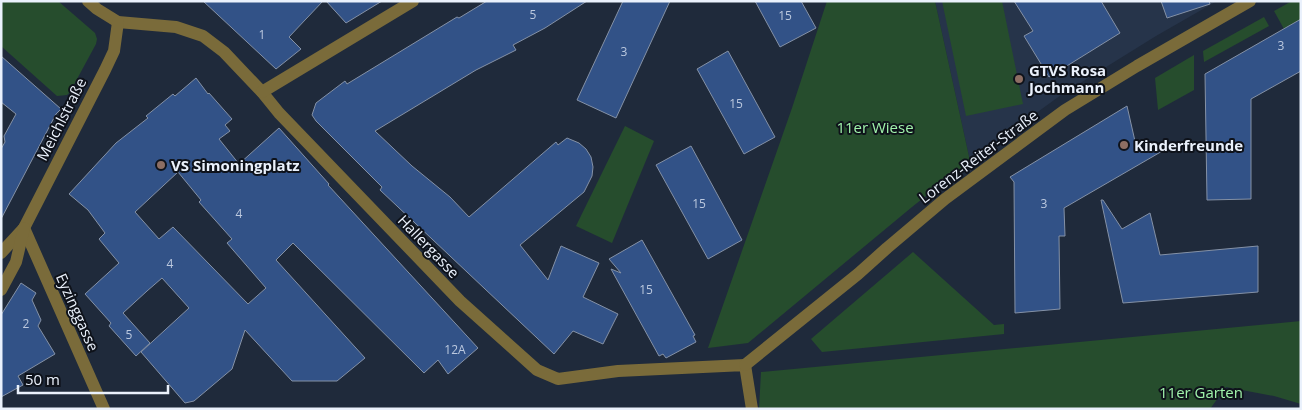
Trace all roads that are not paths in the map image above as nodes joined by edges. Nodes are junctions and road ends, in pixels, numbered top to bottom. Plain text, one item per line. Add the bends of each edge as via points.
1 (412, 1) edge
2 (1250, 1) edge
3 (96, 4) edge
4 (118, 22) junction
5 (262, 92) junction
6 (24, 228) junction
7 (1, 253) edge
8 (1, 290) edge
9 (745, 365) junction
10 (104, 409) edge
11 (752, 409) edge

1 - 5 street
2 - 9 street, Lorenz-Reiter-Straße via 1065,110 945,199
3 - 4 street, Hallergasse
4 - 5 street, Hallergasse via 176,27 203,36 224,52
4 - 6 street, Meichlstraße via 114,51
5 - 9 street, Hallergasse via 460,301 537,370 558,379 618,371
6 - 7 street, Meichlstraße
6 - 8 street, Meichlstraße via 16,262
6 - 10 street, Eyzinggasse
9 - 11 street

